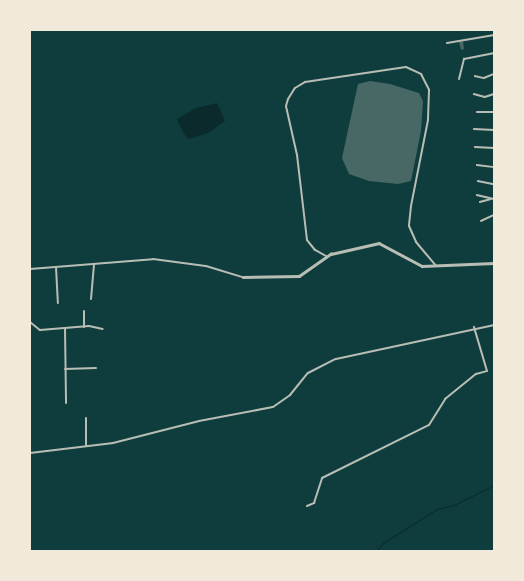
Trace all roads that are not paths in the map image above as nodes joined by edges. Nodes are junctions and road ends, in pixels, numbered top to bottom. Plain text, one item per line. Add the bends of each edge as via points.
1 (494, 35) edge
2 (447, 42) dead end
3 (494, 53) edge
4 (494, 74) edge
5 (475, 76) dead end
6 (459, 79) dead end
7 (474, 94) dead end
8 (494, 94) edge
9 (477, 112) dead end
10 (494, 112) edge
11 (474, 129) dead end
12 (494, 130) edge
13 (475, 147) dead end
14 (494, 148) edge
15 (477, 166) dead end
16 (494, 167) edge
17 (478, 181) dead end
18 (494, 184) edge
19 (477, 195) dead end
20 (493, 199) edge
21 (480, 202) dead end
22 (494, 215) edge
23 (481, 221) dead end
24 (326, 256) junction
25 (494, 263) edge
26 (94, 264) junction
27 (435, 266) junction
28 (56, 267) junction
29 (30, 269) edge
30 (243, 277) joint
31 (92, 299) dead end
32 (58, 303) dead end
33 (84, 311) dead end
34 (30, 322) edge
35 (494, 325) edge
36 (84, 327) junction
37 (65, 328) junction
38 (474, 328) junction
39 (103, 329) dead end
40 (96, 368) dead end
41 (66, 369) junction
42 (66, 403) dead end
43 (86, 418) dead end
44 (86, 446) junction
45 (30, 453) edge
46 (307, 506) dead end

1 - 2 street
3 - 6 street via 465,58 460,67
4 - 5 street via 484,78
7 - 8 street via 485,97
9 - 10 street
11 - 12 street
13 - 14 street
15 - 16 street
17 - 18 street
19 - 20 street
20 - 21 street
22 - 23 street
24 - 27 street via 379,243 415,263
24 - 27 street via 315,250 307,240 297,155 286,106 288,99 295,88 305,82 406,67 421,74 429,90 428,120 409,226 416,242
24 - 30 street via 299,276
25 - 27 street
26 - 28 street
26 - 30 street via 171,260 206,266
26 - 31 street
28 - 29 street
28 - 32 street
33 - 36 street
34 - 37 street via 40,330
35 - 38 street
36 - 37 street
36 - 39 street
37 - 41 street
38 - 44 street via 336,359 308,372 290,395 273,407 199,421 113,443
38 - 46 street via 487,371 476,374 445,399 429,425 322,478 314,503
40 - 41 street
41 - 42 street
43 - 44 street
44 - 45 street

